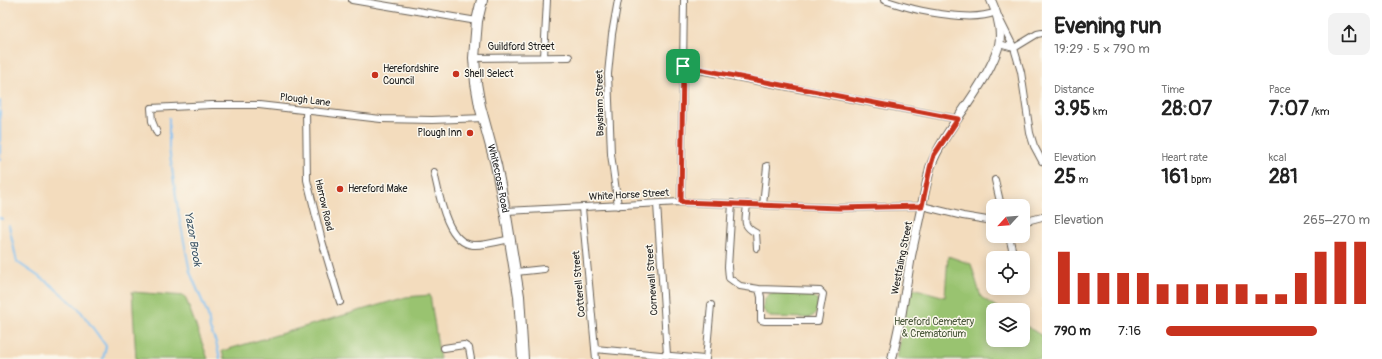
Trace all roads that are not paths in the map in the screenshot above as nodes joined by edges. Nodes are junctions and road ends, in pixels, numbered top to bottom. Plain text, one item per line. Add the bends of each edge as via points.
1 (352, 0) edge
2 (482, 0) edge
3 (547, 0) edge
4 (618, 0) edge
5 (684, 0) edge
6 (884, 0) edge
7 (990, 0) edge
8 (367, 1) edge
9 (996, 12) junction
10 (478, 21) junction
11 (1042, 33) edge
12 (999, 44) junction
13 (1014, 48) junction
14 (544, 57) junction
15 (569, 57) dead end
16 (474, 58) junction
17 (683, 66) junction
18 (306, 110) junction
19 (484, 118) junction
20 (958, 119) junction
21 (157, 133) dead end
22 (1042, 161) edge
23 (767, 166) dead end
24 (434, 172) dead end
25 (995, 180) dead end
26 (999, 199) edge
27 (681, 202) junction
28 (732, 203) junction
29 (657, 204) junction
30 (748, 204) junction
31 (618, 206) junction
32 (763, 206) junction
33 (922, 206) junction
34 (582, 208) junction
35 (506, 211) junction
36 (1042, 217) edge
37 (986, 220) edge
38 (1030, 220) edge
39 (510, 239) junction
40 (756, 248) dead end
41 (544, 269) dead end
42 (516, 272) junction
43 (759, 289) junction
44 (340, 302) dead end
45 (711, 305) dead end
46 (444, 348) dead end
47 (595, 349) junction
48 (667, 355) junction
49 (471, 359) edge
50 (524, 359) edge
51 (596, 359) edge
52 (705, 359) edge
53 (892, 359) edge

1 - 8 street
2 - 10 highway, Whitecross Road
3 - 14 street
4 - 31 street, Baysham Street via 608,74 611,154
5 - 17 street
6 - 9 street via 912,10 938,15 975,17
7 - 9 street, Westfaling Street
8 - 10 street
9 - 12 street, Westfaling Street via 1000,30
9 - 13 street
10 - 16 highway, Whitecross Road
11 - 13 street
12 - 13 street
12 - 20 street, Westfaling Street via 984,80
13 - 22 street via 1021,72 1030,133
14 - 15 street, Guildford Street
14 - 16 street, Guildford Street
16 - 19 highway, Whitecross Road via 478,98
17 - 20 street
17 - 27 street
18 - 19 street, Plough Lane via 381,119
18 - 21 street, Plough Lane via 251,105 151,108 152,121
18 - 44 street, Harrow Road via 307,180
19 - 35 highway, Whitecross Road
20 - 33 street, Westfaling Street via 934,155
23 - 32 street
24 - 39 street via 445,216 464,243 474,245
25 - 26 street
27 - 28 street, White Horse Street
27 - 29 street, White Horse Street
28 - 30 street, White Horse Street
28 - 43 street via 729,278 740,286
29 - 31 street, White Horse Street
29 - 48 street, Cornewall Street
30 - 32 street, White Horse Street
30 - 40 street via 746,224 756,233
31 - 34 street, White Horse Street
32 - 33 street, White Horse Street
33 - 37 street, White Horse Street
33 - 53 street, Westfaling Street
34 - 35 street, White Horse Street
34 - 47 street, Cotterell Street
35 - 39 highway, Whitecross Road
36 - 38 street
39 - 42 highway, Whitecross Road
41 - 42 street
42 - 50 highway, Whitecross Road
43 - 43 street via 822,292 818,321 761,320
45 - 52 street
46 - 49 street via 464,345 469,348
47 - 48 street
47 - 51 street, Cotterell Street
48 - 52 street

